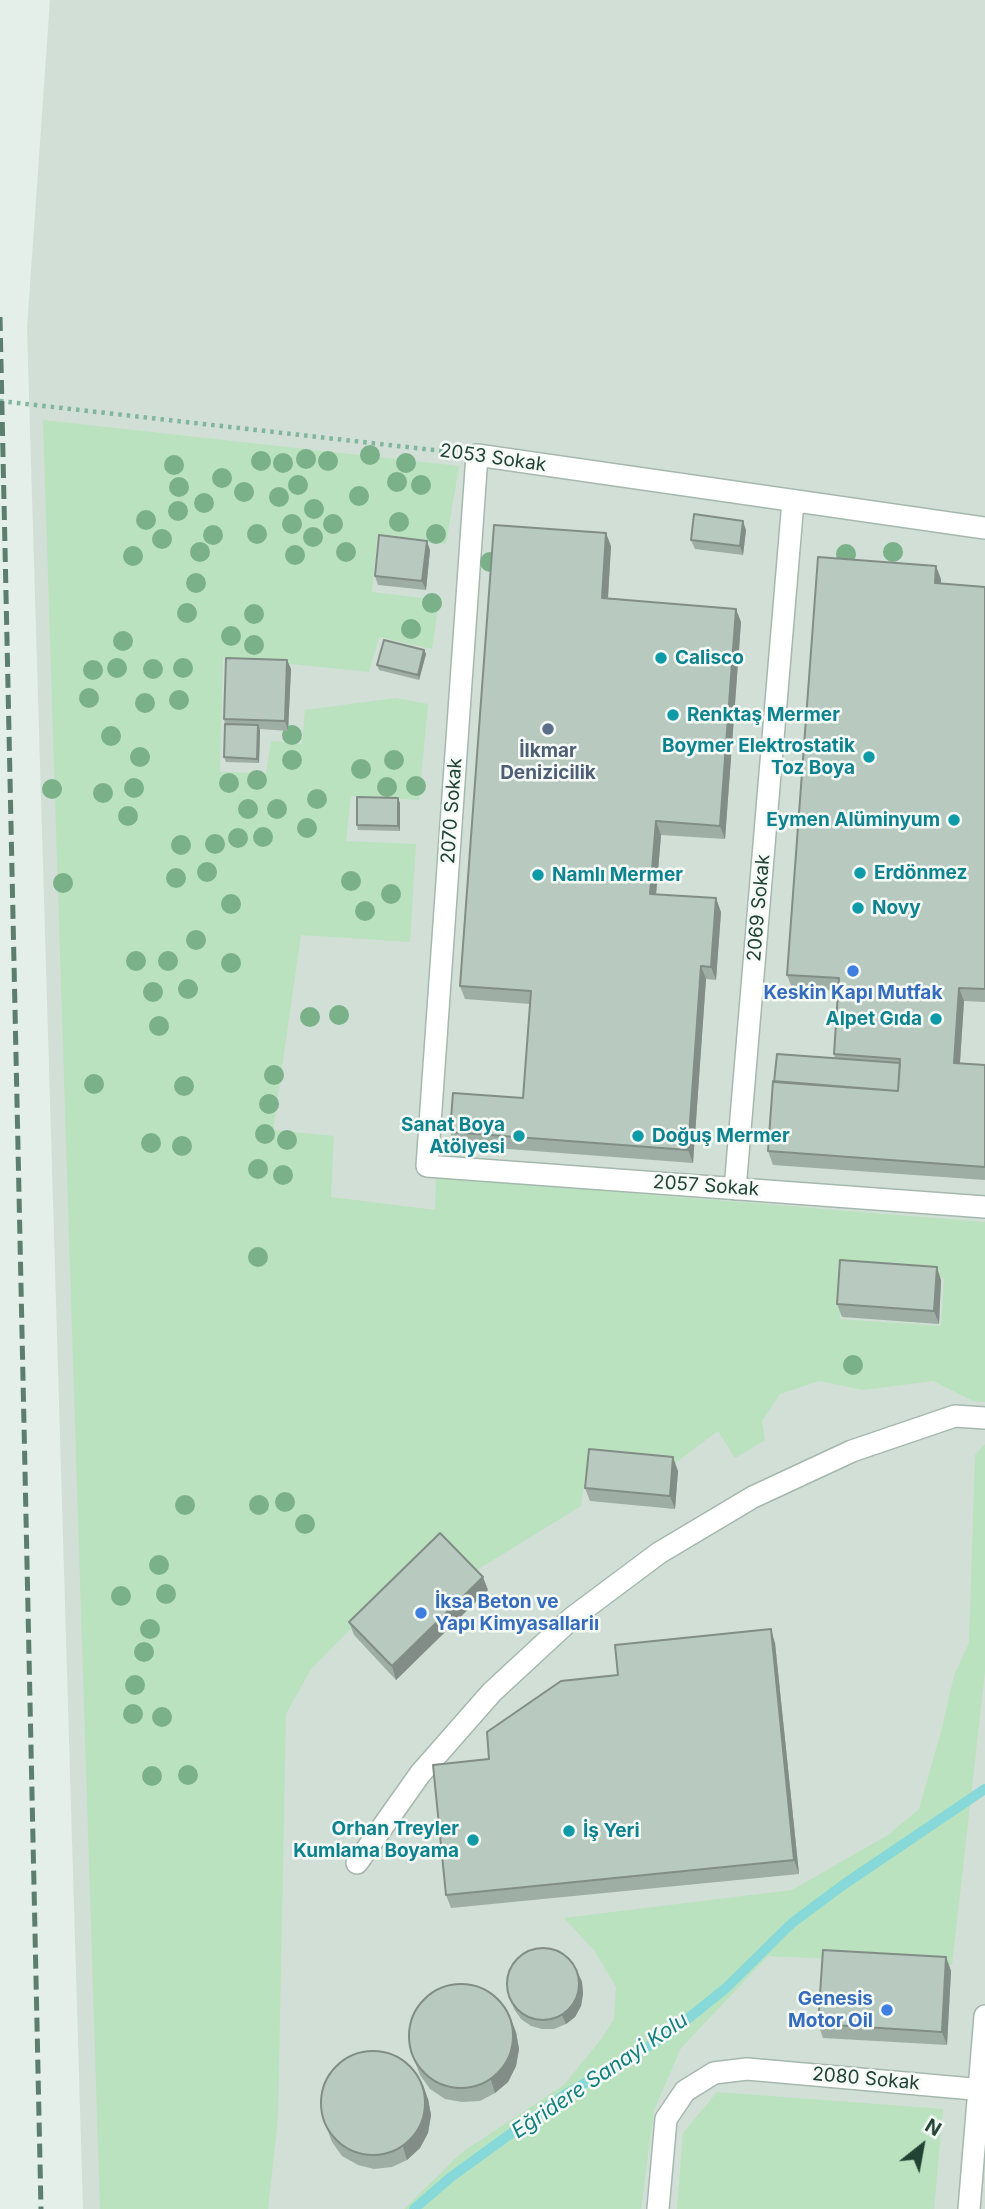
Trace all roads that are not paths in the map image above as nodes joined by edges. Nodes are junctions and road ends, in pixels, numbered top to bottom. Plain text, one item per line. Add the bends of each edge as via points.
1 (477, 455) joint
2 (793, 501) junction
3 (985, 528) edge
4 (427, 1166) joint
5 (735, 1189) junction
6 (985, 1207) edge
7 (985, 1418) edge
8 (357, 1863) dead end
9 (985, 2016) edge
10 (982, 2090) edge
11 (658, 2209) edge
12 (970, 2209) edge

1 - 2 street, 2053 Sokak
1 - 4 street, 2070 Sokak
2 - 3 street, 2053 Sokak
2 - 5 street, 2069 Sokak
4 - 5 street, 2057 Sokak
5 - 6 street, 2057 Sokak
7 - 8 street via 956,1416 852,1451 753,1497 659,1553 572,1618 492,1692 420,1774
9 - 10 street
10 - 11 street, 2080 Sokak via 747,2069 714,2073 685,2091 666,2119
10 - 12 street

